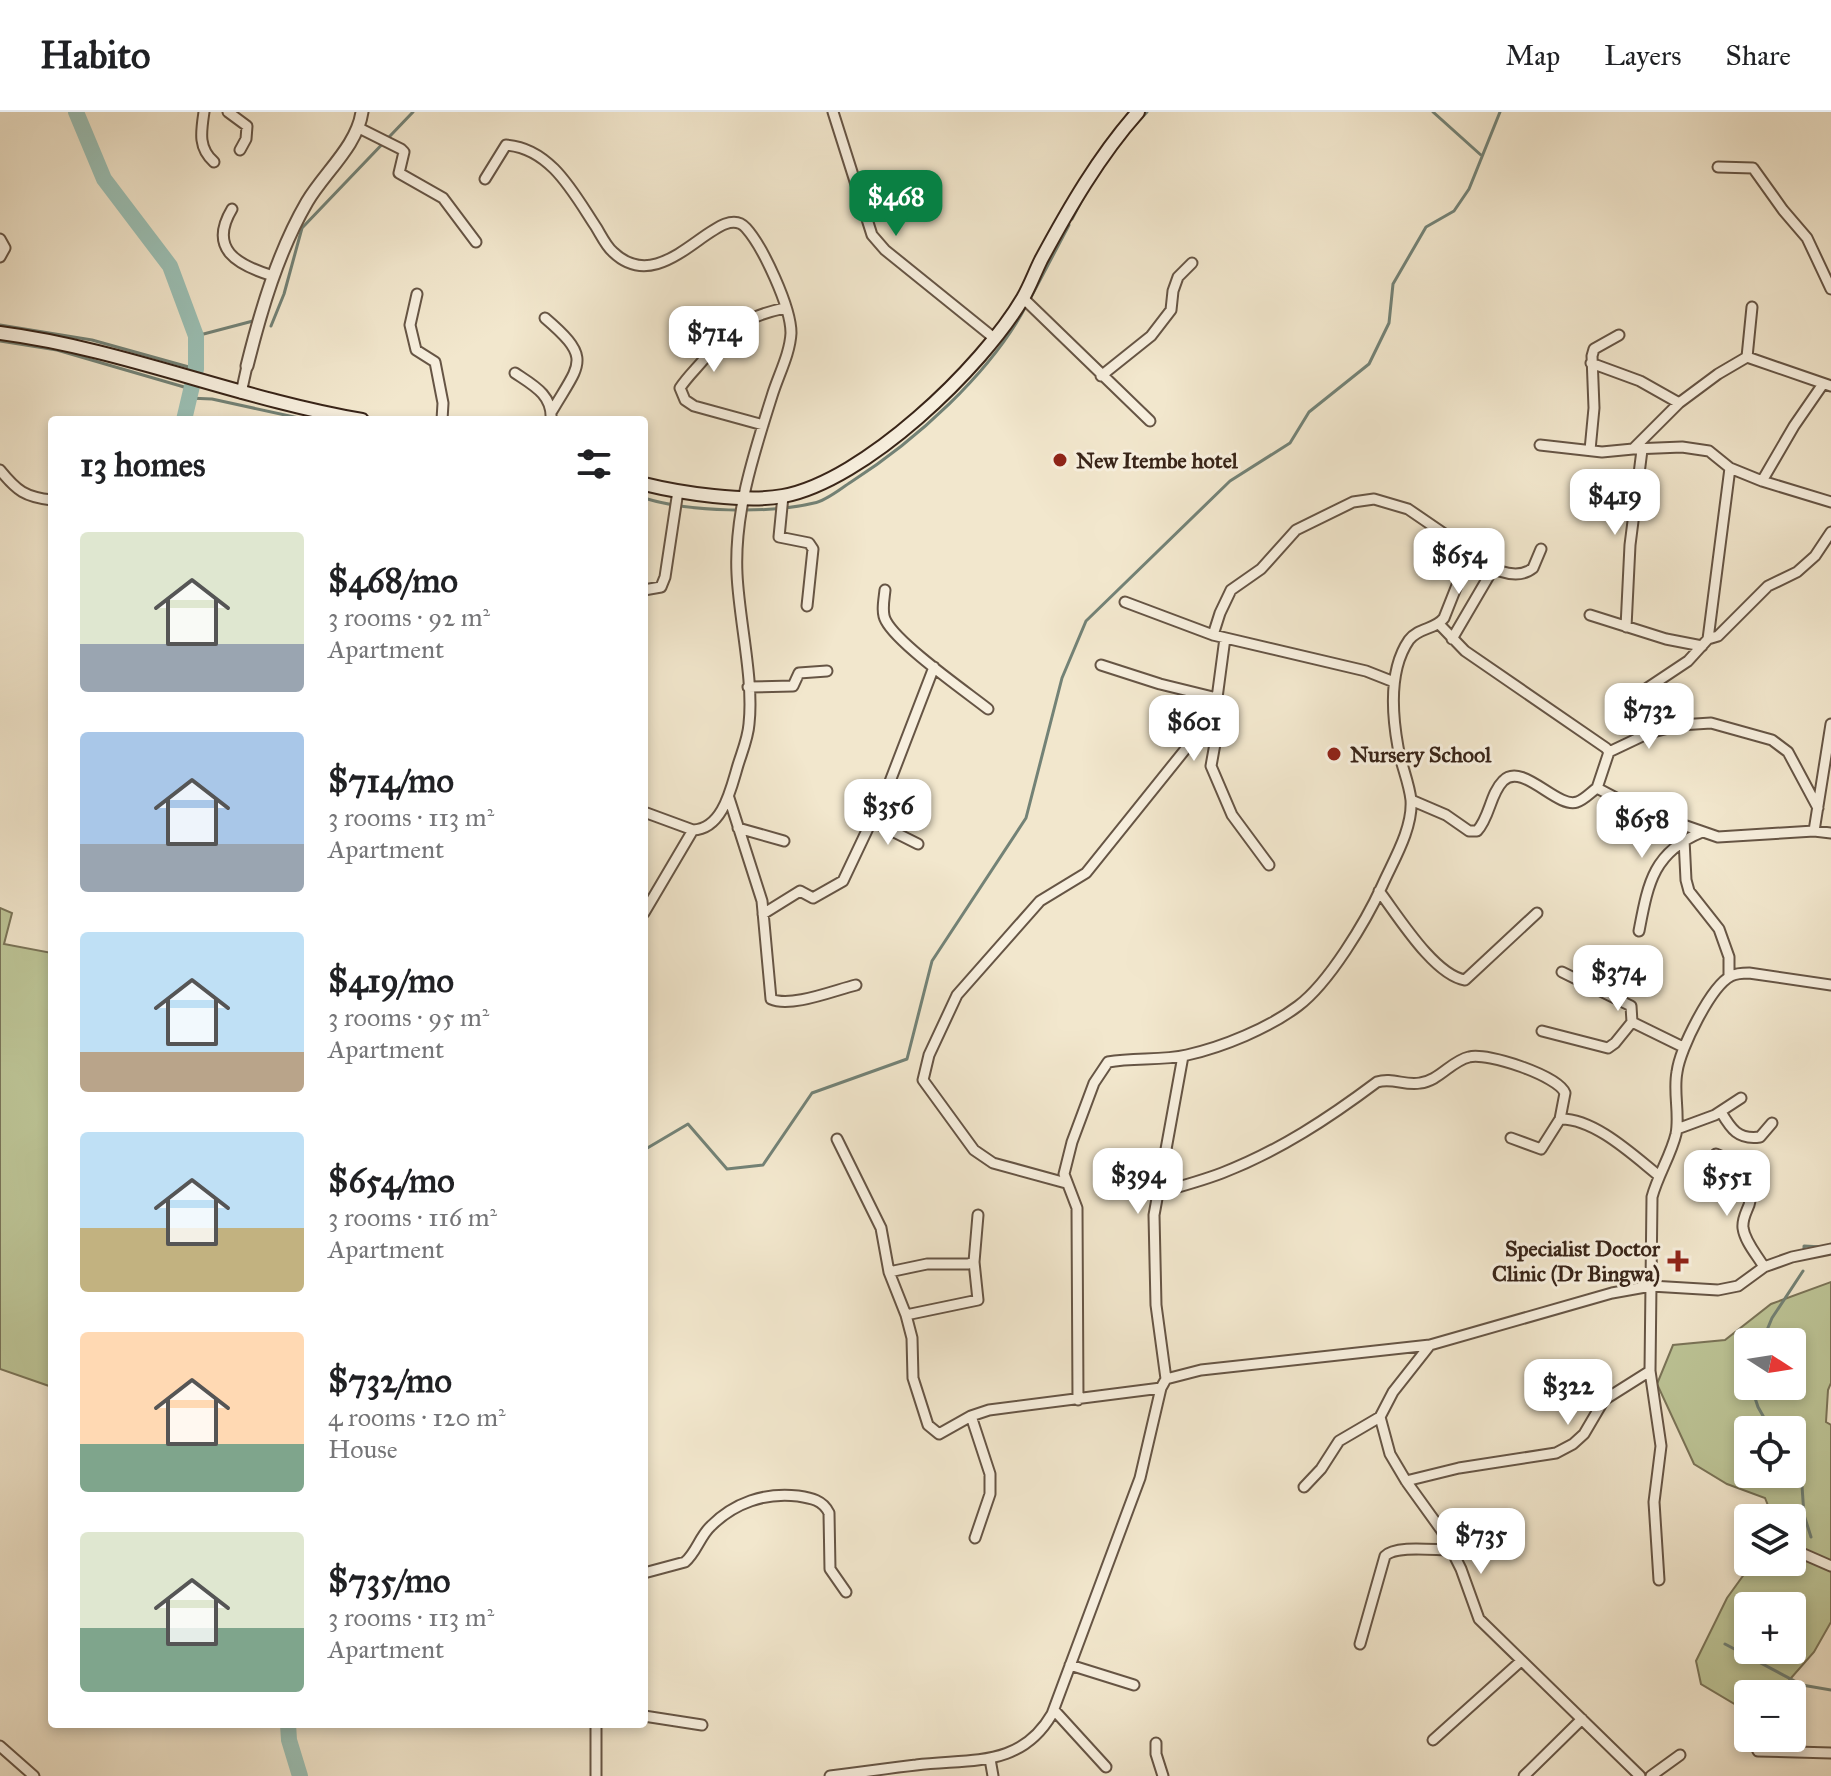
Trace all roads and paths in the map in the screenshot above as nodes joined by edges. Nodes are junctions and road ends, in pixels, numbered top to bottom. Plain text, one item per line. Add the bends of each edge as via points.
1 (204, 112) edge
2 (228, 112) edge
3 (362, 112) edge
4 (833, 112) edge
5 (1138, 112) edge
6 (359, 128) junction
7 (240, 150) dead end
8 (214, 162) dead end
9 (1718, 167) dead end
10 (485, 179) dead end
11 (232, 209) dead end
12 (0, 239) edge
13 (476, 242) dead end
14 (0, 257) edge
15 (1192, 263) dead end
16 (273, 276) junction
17 (1831, 289) edge
18 (417, 294) dead end
19 (1023, 298) junction
20 (1752, 307) dead end
21 (785, 308) junction
22 (545, 318) dead end
23 (0, 333) edge
24 (1619, 335) dead end
25 (994, 338) junction
26 (1747, 357) junction
27 (1591, 363) junction
28 (247, 366) joint
29 (515, 373) dead end
30 (1101, 376) junction
31 (1827, 385) edge
32 (241, 393) junction
33 (1679, 403) junction
34 (344, 416) edge
35 (442, 416) edge
36 (552, 416) edge
37 (1150, 421) dead end
38 (763, 425) junction
39 (1540, 445) dead end
40 (1590, 450) junction
41 (1637, 450) junction
42 (1730, 468) junction
43 (0, 470) edge
44 (1762, 481) junction
45 (648, 485) edge
46 (678, 491) junction
47 (744, 496) junction
48 (783, 496) junction
49 (48, 499) edge
50 (1831, 502) edge
51 (1831, 532) edge
52 (1541, 549) dead end
53 (1469, 555) junction
54 (1493, 569) junction
55 (648, 589) edge
56 (885, 590) dead end
57 (1125, 602) dead end
58 (807, 606) dead end
59 (1590, 615) dead end
60 (1439, 624) junction
61 (1626, 627) junction
62 (1213, 635) junction
63 (1225, 638) junction
64 (1452, 639) junction
65 (1705, 643) junction
66 (1101, 665) dead end
67 (934, 667) junction
68 (827, 671) dead end
69 (1394, 682) junction
70 (748, 687) junction
71 (1217, 698) junction
72 (1625, 703) dead end
73 (988, 709) dead end
74 (1831, 724) edge
75 (1218, 727) junction
76 (1609, 752) junction
77 (1597, 788) junction
78 (729, 798) junction
79 (1411, 800) junction
80 (1818, 808) junction
81 (648, 813) edge
82 (872, 821) junction
83 (738, 828) junction
84 (693, 830) junction
85 (1814, 831) junction
86 (1702, 832) junction
87 (1831, 833) edge
88 (1684, 839) junction
89 (784, 841) dead end
90 (918, 844) dead end
91 (1269, 865) dead end
92 (1379, 891) junction
93 (648, 906) edge
94 (1537, 913) dead end
95 (763, 914) junction
96 (1639, 931) dead end
97 (1562, 972) dead end
98 (1729, 977) junction
99 (856, 985) dead end
100 (1831, 985) edge
101 (1632, 1022) junction
102 (1542, 1031) dead end
103 (1683, 1047) junction
104 (1183, 1056) junction
105 (1741, 1098) dead end
106 (1721, 1112) junction
107 (1560, 1119) junction
108 (1772, 1123) dead end
109 (1677, 1129) junction
110 (1511, 1138) dead end
111 (837, 1139) dead end
112 (1716, 1154) dead end
113 (1658, 1175) junction
114 (1066, 1183) junction
115 (1157, 1193) junction
116 (978, 1215) dead end
117 (1831, 1249) edge
118 (974, 1262) junction
119 (1764, 1267) junction
120 (889, 1272) junction
121 (1651, 1286) junction
122 (906, 1315) junction
123 (1430, 1345) junction
124 (1650, 1371) junction
125 (1163, 1384) junction
126 (1078, 1400) junction
127 (971, 1416) junction
128 (1380, 1417) junction
129 (1406, 1481) junction
130 (1304, 1487) dead end
131 (975, 1538) dead end
132 (1450, 1550) junction
133 (1806, 1555) edge
134 (1831, 1566) edge
135 (648, 1572) edge
136 (1659, 1580) dead end
137 (846, 1592) dead end
138 (1360, 1644) dead end
139 (1521, 1661) junction
140 (1070, 1665) junction
141 (1134, 1685) dead end
142 (1054, 1710) junction
143 (648, 1717) edge
144 (1582, 1719) junction
145 (702, 1725) dead end
146 (596, 1728) edge
147 (1433, 1740) dead end
148 (1156, 1743) dead end
149 (0, 1746) edge
150 (1794, 1752) edge
151 (1831, 1753) edge
152 (1680, 1755) dead end
153 (990, 1759) junction
154 (945, 1762) junction
155 (1106, 1767) dead end
156 (1635, 1774) edge
157 (34, 1776) edge
158 (596, 1776) edge
159 (830, 1776) edge
160 (946, 1776) edge
161 (993, 1776) edge
162 (1163, 1776) edge
163 (1524, 1776) edge
164 (1651, 1776) edge

1 - 8 street via 202,139 205,154
2 - 7 street via 247,126
3 - 6 street
4 - 25 street via 872,235
5 - 19 main road via 1083,185
6 - 13 street via 401,149 399,173 443,198
6 - 16 street via 308,200
9 - 17 street via 1753,168 1807,238
10 - 21 street via 506,145 542,158 572,189 612,252 640,265 657,266 730,221 739,223 769,262
11 - 16 street via 223,224 227,253
12 - 14 street via 5,248
15 - 30 street via 1178,277 1171,310 1151,336
16 - 28 street
18 - 35 street via 410,325 416,350 435,362
19 - 25 main road
19 - 30 street
20 - 26 street
21 - 38 street via 789,343
21 - 38 street via 760,313 732,329 680,388 694,406
22 - 36 street via 565,335 578,359
23 - 32 main road via 48,339
24 - 27 street via 1594,349
25 - 48 main road via 894,437 820,484
26 - 31 street
26 - 33 street
27 - 33 street
27 - 40 street
28 - 32 street
29 - 36 street via 540,389
30 - 37 street
31 - 44 street via 1794,426
32 - 34 main road
33 - 41 street
38 - 47 street
39 - 40 street
40 - 41 street
41 - 42 street via 1709,451
41 - 61 street
42 - 44 street
42 - 65 street
43 - 49 street via 15,488
44 - 50 street
45 - 46 main road
46 - 47 main road
46 - 55 street via 665,577 661,587
47 - 48 main road
47 - 70 street via 737,574
48 - 58 street via 779,537 809,543 813,549
51 - 65 street via 1797,572 1768,586
52 - 54 street via 1529,573
53 - 54 street
53 - 60 street
53 - 62 street via 1408,509 1374,499 1353,502 1296,530 1261,569 1231,590
54 - 64 street
56 - 67 street via 888,625
57 - 62 street
59 - 61 street
60 - 64 street
60 - 69 street via 1409,641
61 - 65 street
62 - 63 street
63 - 69 street
63 - 71 street
64 - 76 street
65 - 72 street via 1688,661
66 - 71 street
67 - 73 street
67 - 82 street
68 - 70 street via 799,673 793,686
69 - 79 street via 1398,747
70 - 78 street via 749,725
71 - 75 street
74 - 80 street
75 - 91 street via 1211,757 1215,779 1232,815
75 - 114 street via 1188,746 1086,873 1040,901 1003,942 957,995 929,1055 923,1080 974,1150 993,1163
76 - 77 street
76 - 80 street via 1649,733 1711,723 1772,740 1788,752
77 - 79 street via 1576,803 1567,802 1510,777 1477,831
77 - 86 street
78 - 83 street
78 - 84 street via 710,823
79 - 92 street via 1406,832
80 - 85 street
81 - 84 street
82 - 90 street
82 - 95 street via 843,881 813,898 800,891
83 - 89 street
83 - 95 street via 760,889
84 - 93 street
85 - 86 street via 1731,838
85 - 87 street
86 - 88 street
88 - 96 street via 1655,870
88 - 98 street via 1689,891 1722,937
92 - 94 street via 1428,953 1448,973 1465,980
92 - 104 street via 1327,976 1299,1005 1249,1033
95 - 99 street via 771,999 793,1001
97 - 101 street via 1631,1006
98 - 100 street via 1749,973
98 - 103 street
101 - 102 street via 1608,1048
101 - 103 street
103 - 109 street via 1676,1082
104 - 114 street via 1108,1062 1100,1070 1072,1142
104 - 115 street
105 - 106 street
106 - 108 street via 1731,1130 1746,1137 1760,1137
106 - 109 street
107 - 110 street via 1541,1149
107 - 113 street via 1587,1125 1612,1139
107 - 115 street via 1565,1093 1558,1083 1507,1062 1472,1056 1423,1083 1377,1082 1287,1143 1222,1173
109 - 113 street
111 - 120 street via 881,1228
112 - 119 street via 1743,1168 1750,1184 1751,1201 1742,1226
113 - 121 street via 1652,1197
114 - 126 street via 1078,1217
115 - 125 street via 1156,1305
116 - 118 street
117 - 119 street
118 - 120 street
118 - 122 street via 978,1300
119 - 121 street via 1738,1286 1718,1290
120 - 122 street
121 - 123 street
121 - 124 street
122 - 127 street via 913,1378 928,1425 939,1434
123 - 125 street via 1201,1370
123 - 128 street
124 - 129 street via 1604,1400 1584,1434 1556,1453
124 - 136 street via 1661,1446 1654,1502
125 - 126 street
125 - 140 street via 1140,1478
126 - 127 street
127 - 131 street via 990,1474 990,1494
128 - 129 street via 1390,1454
128 - 130 street via 1339,1441
129 - 132 street
132 - 138 street via 1390,1550
132 - 139 street via 1479,1619
133 - 134 street
135 - 137 street via 685,1562 711,1526 743,1503 772,1495 797,1496 819,1500 826,1507 830,1569
139 - 144 street
139 - 147 street
140 - 141 street
140 - 142 street
142 - 153 street via 1035,1739
142 - 155 street
143 - 145 street
144 - 156 street
144 - 163 street
146 - 158 street
148 - 162 street
149 - 157 street
150 - 151 street
152 - 164 street
153 - 154 street
153 - 161 street
154 - 159 street
154 - 160 street

